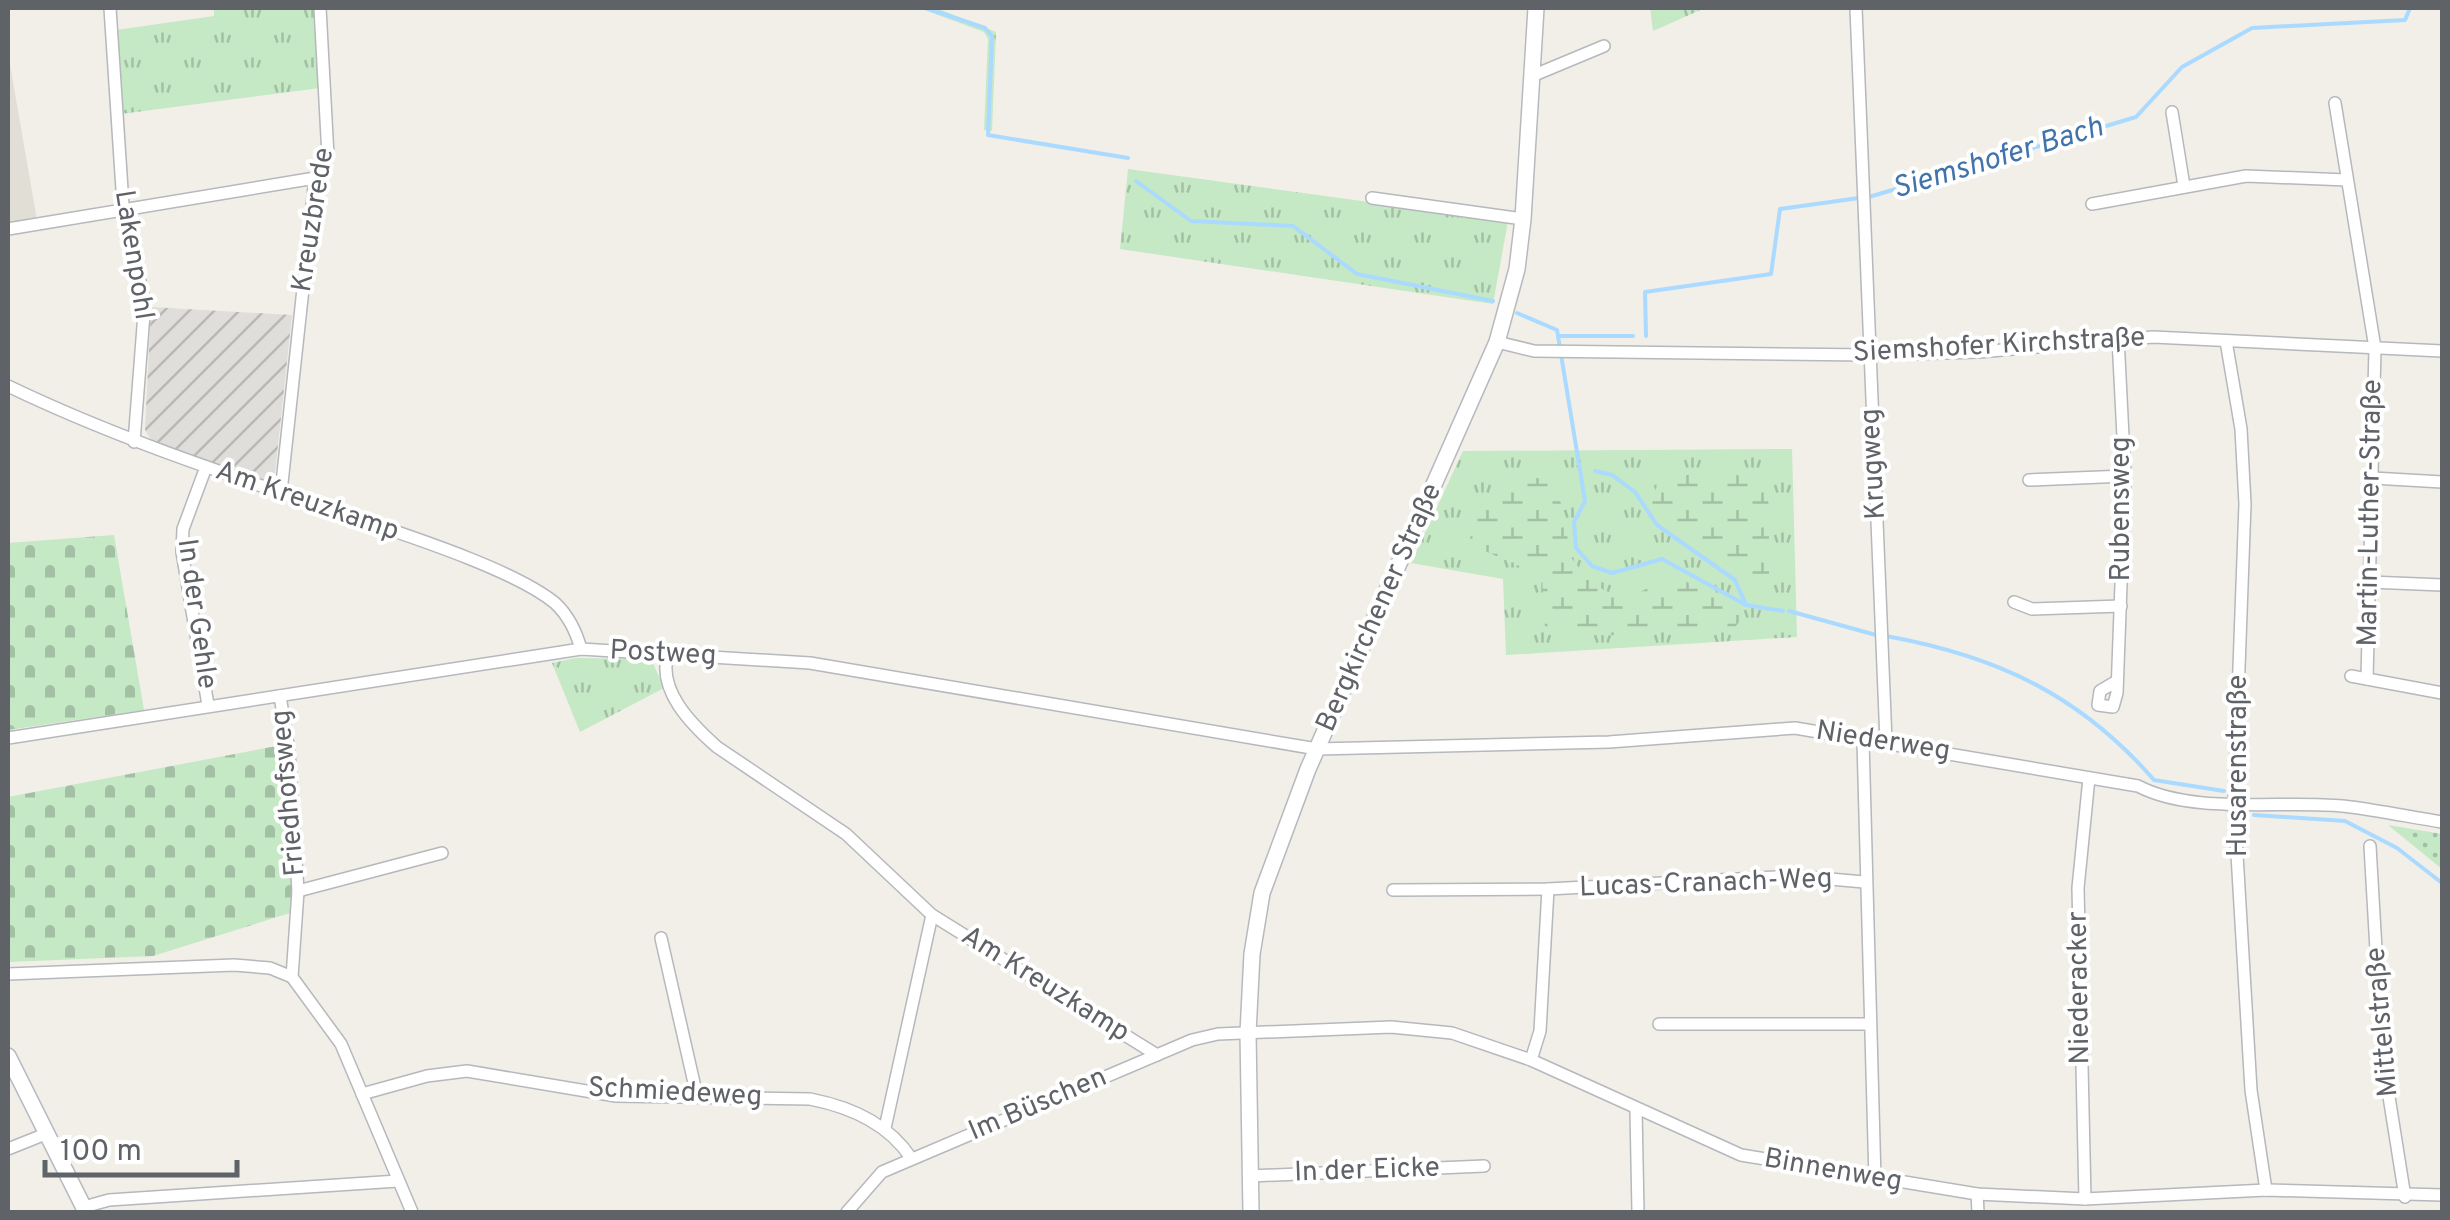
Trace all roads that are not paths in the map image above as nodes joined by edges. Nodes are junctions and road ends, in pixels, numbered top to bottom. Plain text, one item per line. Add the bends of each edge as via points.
1 (110, 8) edge
2 (320, 8) edge
3 (1536, 8) edge
4 (1856, 8) edge
5 (1604, 46) dead end
6 (1532, 76) junction
7 (2335, 102) dead end
8 (2172, 112) dead end
9 (315, 178) junction
10 (2347, 180) junction
11 (2184, 186) junction
12 (1372, 198) dead end
13 (2092, 204) dead end
14 (122, 208) junction
15 (1524, 219) junction
16 (8, 229) edge
17 (2118, 338) junction
18 (2226, 341) junction
19 (1497, 342) junction
20 (2375, 348) junction
21 (2442, 351) edge
22 (1869, 355) junction
23 (8, 386) edge
24 (134, 442) junction
25 (206, 468) junction
26 (2126, 476) junction
27 (2372, 478) junction
28 (2029, 480) dead end
29 (2442, 482) edge
30 (280, 492) junction
31 (2370, 582) junction
32 (2442, 585) edge
33 (2014, 602) dead end
34 (2121, 606) junction
35 (581, 649) junction
36 (668, 654) junction
37 (2351, 676) dead end
38 (2368, 678) junction
39 (2117, 680) dead end
40 (2442, 693) edge
41 (280, 696) junction
42 (208, 705) junction
43 (8, 738) edge
44 (1886, 740) junction
45 (1863, 741) junction
46 (1317, 749) junction
47 (2089, 778) junction
48 (2234, 804) junction
49 (2442, 822) edge
50 (2370, 846) dead end
51 (442, 852) dead end
52 (1864, 882) junction
53 (1548, 889) junction
54 (1393, 890) dead end
55 (298, 891) junction
56 (932, 915) junction
57 (661, 938) dead end
58 (8, 974) edge
59 (292, 976) junction
60 (1659, 1024) dead end
61 (1868, 1024) junction
62 (1248, 1032) junction
63 (1157, 1055) junction
64 (8, 1056) edge
65 (1531, 1060) junction
66 (362, 1094) junction
67 (697, 1096) junction
68 (1636, 1109) junction
69 (886, 1128) junction
70 (48, 1134) junction
71 (8, 1149) edge
72 (911, 1158) junction
73 (1484, 1166) dead end
74 (1250, 1176) junction
75 (1875, 1180) junction
76 (398, 1181) junction
77 (2266, 1190) junction
78 (1976, 1194) junction
79 (2442, 1195) edge
80 (2405, 1197) junction
81 (2084, 1199) junction
82 (85, 1210) edge
83 (412, 1212) edge
84 (846, 1212) edge
85 (1251, 1212) edge
86 (1638, 1212) edge
87 (1978, 1212) edge

1 - 14 street, Lakenpohl
2 - 9 street, Kreuzbrede via 328,156
3 - 6 street, Bergkirchener Straße
4 - 22 street, Krugweg
5 - 6 street
6 - 15 street, Bergkirchener Straße
7 - 10 street, Martin-Luther-Straße
8 - 11 street
9 - 14 street
9 - 30 street, Kreuzbrede
10 - 11 street via 2246,176
10 - 20 street, Martin-Luther-Straße
11 - 13 street
12 - 15 street
14 - 16 street
14 - 24 street, Lakenpohl via 146,313
15 - 19 street, Bergkirchener Straße
17 - 18 street, Siemshofer Kirchstraße
17 - 22 street, Siemshofer Kirchstraße
17 - 26 street, Rubensweg
18 - 20 street, Siemshofer Kirchstraße
18 - 48 street, Husarenstraße via 2245,504
19 - 22 street, Siemshofer Kirchstraße via 1558,350
19 - 46 street, Bergkirchener Straße
20 - 21 street, Siemshofer Kirchstraße
20 - 27 street, Martin-Luther-Straße
22 - 44 street, Krugweg
23 - 24 street, Am Kreuzkamp
24 - 25 street, Am Kreuzkamp
25 - 30 street, Am Kreuzkamp
25 - 42 street, In der Gehle via 182,529 182,552
26 - 28 street
26 - 34 street, Rubensweg
27 - 29 street
27 - 31 street, Martin-Luther-Straße
30 - 35 street, Am Kreuzkamp via 515,580 555,604 575,627
31 - 32 street
31 - 38 street, Martin-Luther-Straße
33 - 34 street via 2032,609
34 - 39 street, Rubensweg
35 - 36 street, Postweg
35 - 41 street, Postweg
36 - 46 street, Postweg via 810,663
36 - 56 street, Am Kreuzkamp via 670,692 698,730 846,834
37 - 38 street, Martin-Luther-Straße
38 - 40 street, Martin-Luther-Straße
41 - 42 street, Postweg
41 - 55 street, Friedhofsweg
42 - 43 street, Postweg
44 - 45 street, Niederweg
44 - 47 street, Niederweg
45 - 46 street, Niederweg via 1795,728 1608,742
45 - 52 street
46 - 62 street, Bergkirchener Straße via 1262,893
47 - 48 street, Niederweg via 2154,795
47 - 81 street, Niederacker via 2078,888
48 - 49 street, Niederweg via 2343,806
48 - 77 street, Husarenstraße via 2250,1090
50 - 80 street, Mittelstraße via 2382,1053
51 - 55 street, Friedhofsweg
52 - 53 street, Lucas-Cranach-Weg via 1796,876
52 - 61 street
53 - 54 street, Lucas-Cranach-Weg
53 - 65 street, Lucas-Cranach-Weg via 1540,1031
55 - 59 street, Friedhofsweg
56 - 63 street, Am Kreuzkamp
56 - 69 street, Am Kreuzkamp
57 - 67 street
58 - 59 street via 234,965
59 - 66 street via 341,1044
60 - 61 street
61 - 75 street
62 - 63 street, Im Büschen via 1192,1040
62 - 65 street, Binnenweg via 1417,1028
62 - 74 street, Bergkirchener Straße
63 - 72 street, Im Büschen
64 - 70 street
65 - 68 street, Binnenweg
66 - 67 street, Schmiedeweg via 467,1072 616,1096
66 - 76 street
67 - 69 street, Schmiedeweg via 840,1104
68 - 75 street, Binnenweg via 1741,1155
68 - 86 street
69 - 72 street, Schmiedeweg
70 - 71 street
70 - 82 street
72 - 84 street, Im Büschen via 882,1172
73 - 74 street, In der Eicke
74 - 85 street, Bergkirchener Straße
75 - 78 street, Binnenweg
76 - 82 street via 109,1200
76 - 83 street
77 - 80 street, Binnenweg
77 - 81 street, Binnenweg
78 - 81 street, Binnenweg
78 - 87 street
79 - 80 street, Binnenweg

